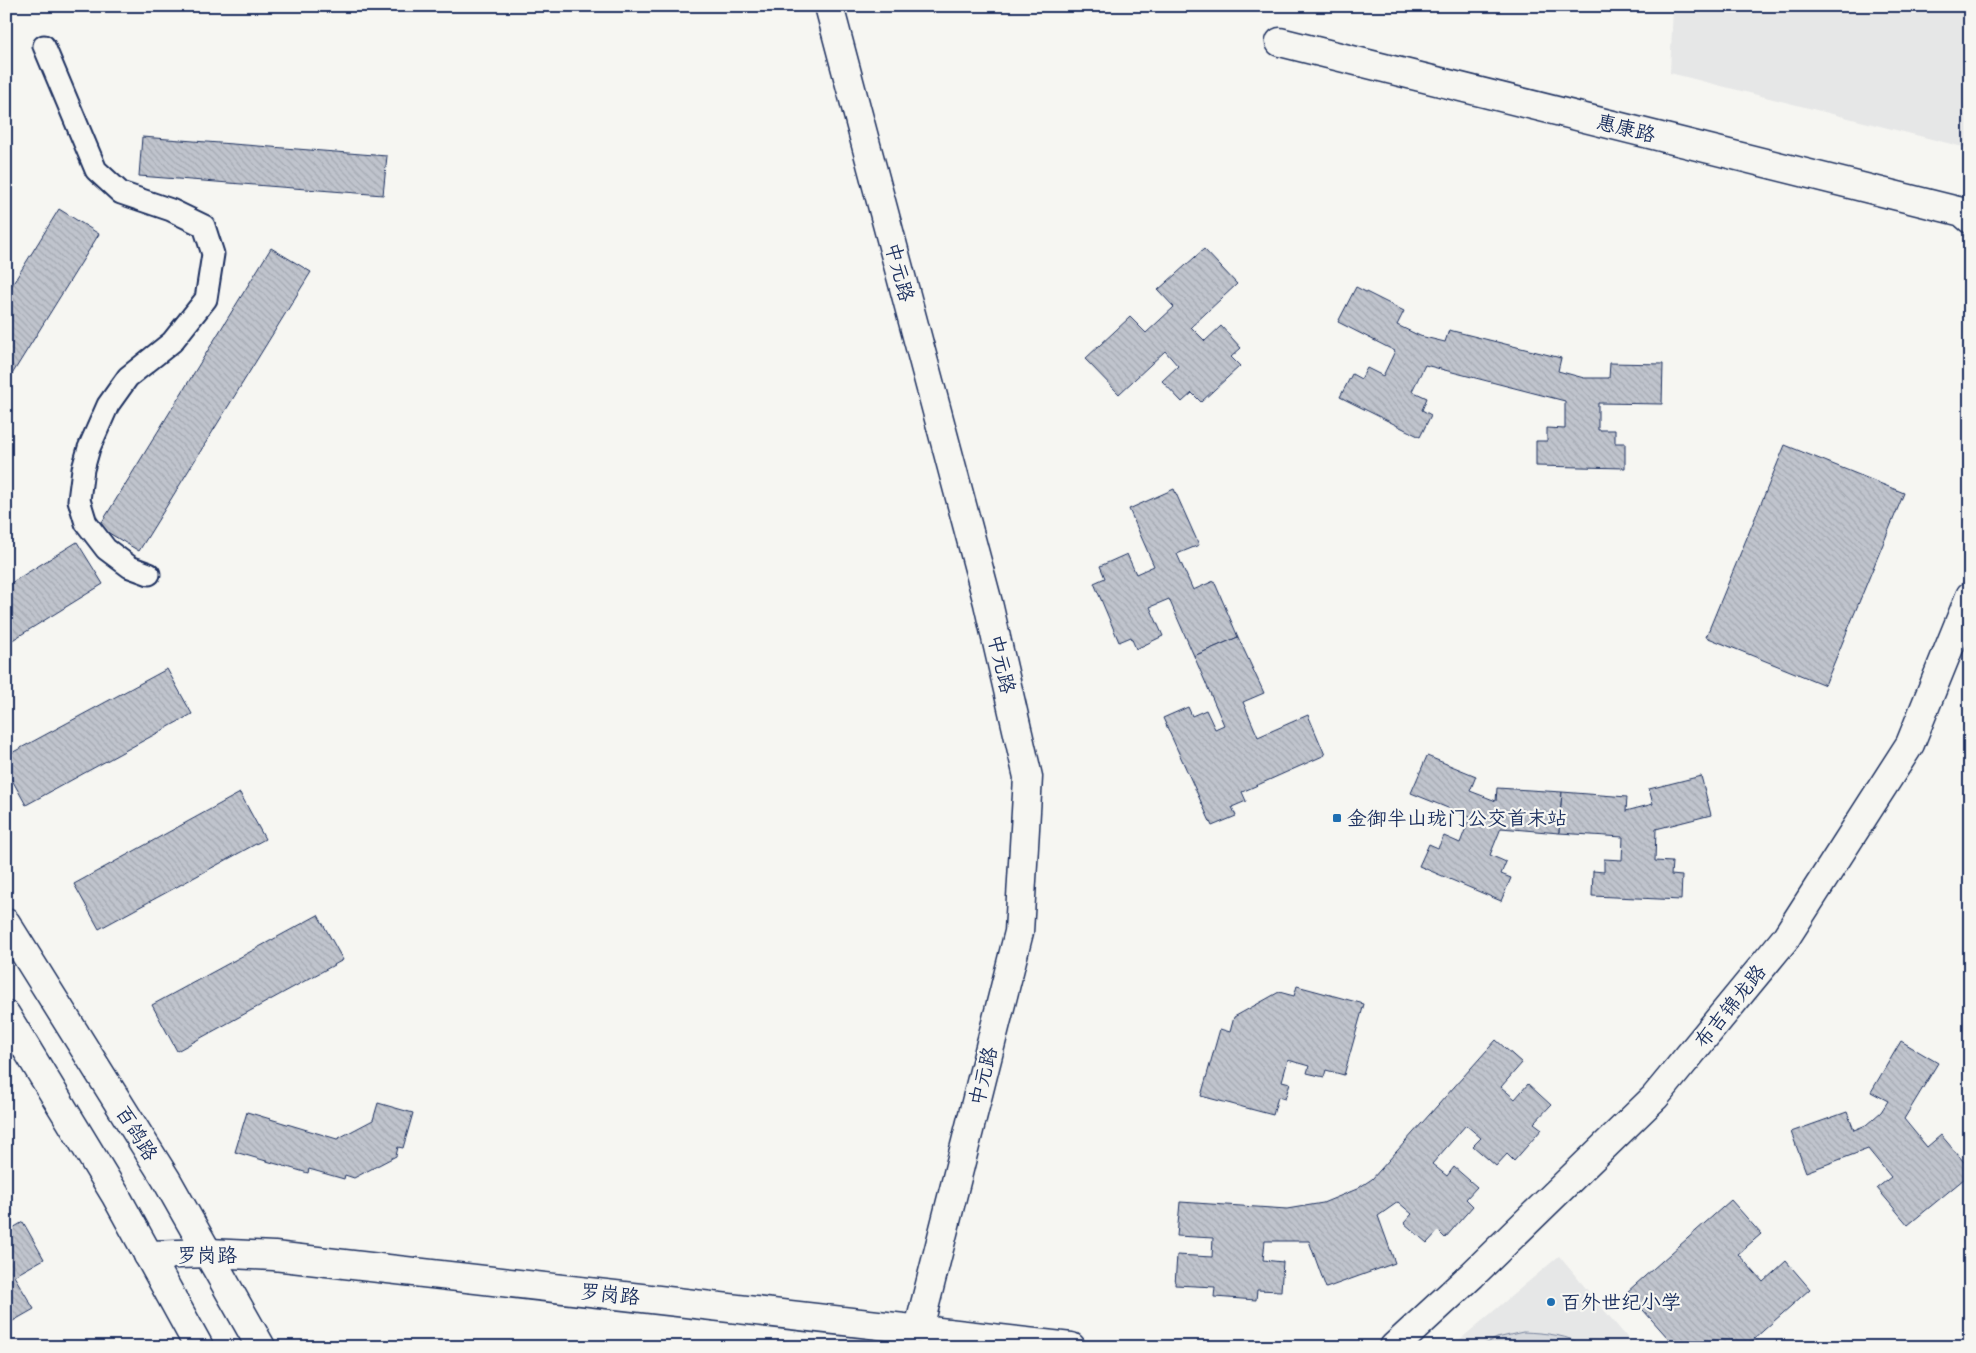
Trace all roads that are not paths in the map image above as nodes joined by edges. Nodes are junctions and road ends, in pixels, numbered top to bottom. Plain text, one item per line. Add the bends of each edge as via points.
1 (829, 6) edge
2 (1280, 42) dead end
3 (44, 46) dead end
4 (1970, 219) edge
5 (149, 574) dead end
6 (1970, 596) edge
7 (6, 923) edge
8 (6, 1015) edge
9 (209, 1253) junction
10 (148, 1255) junction
11 (919, 1328) junction
12 (200, 1347) edge
13 (261, 1347) edge
14 (1071, 1347) edge
15 (1394, 1347) edge

1 - 11 street, 中元路 via 988,604 1028,777 1019,932
2 - 4 street, 惠康路 via 1962,212
3 - 5 street via 96,170 121,193 171,210 204,226 213,254 206,299 172,342 128,377 108,405 83,469 79,500 86,523 106,549 130,567
6 - 15 street, 布吉锦龙路 via 1910,744 1785,939 1655,1097
7 - 9 street, 百鸽路
8 - 10 street via 116,1196
9 - 10 street, 罗岗路
9 - 11 street, 罗岗路 via 274,1256
9 - 13 street, 百鸽路
10 - 12 street
11 - 14 street, 罗岗路

